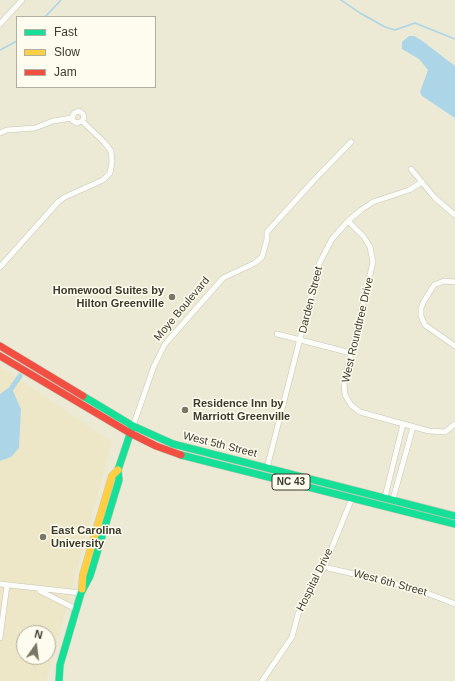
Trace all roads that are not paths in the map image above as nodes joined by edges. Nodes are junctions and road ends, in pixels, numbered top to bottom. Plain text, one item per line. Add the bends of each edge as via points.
1 (22, 0) edge
2 (0, 24) edge
3 (72, 118) junction
4 (82, 121) junction
5 (0, 133) edge
6 (350, 142) dead end
7 (411, 169) dead end
8 (422, 182) junction
9 (455, 215) edge
10 (348, 221) junction
11 (0, 267) edge
12 (455, 282) edge
13 (277, 334) dead end
14 (300, 340) junction
15 (0, 346) edge
16 (455, 346) edge
17 (351, 352) junction
18 (0, 356) edge
19 (403, 424) junction
20 (455, 424) edge
21 (412, 426) junction
22 (131, 430) junction
23 (267, 468) junction
24 (273, 477) junction
25 (337, 486) junction
26 (327, 492) junction
27 (385, 497) junction
28 (352, 498) junction
29 (393, 499) junction
30 (455, 516) edge
31 (455, 524) edge
32 (324, 567) junction
33 (0, 584) edge
34 (7, 585) junction
35 (35, 589) junction
36 (81, 593) junction
37 (455, 604) edge
38 (76, 609) junction
39 (0, 638) edge
40 (59, 681) edge
41 (262, 681) edge

1 - 2 street
3 - 4 street via 75,122
3 - 4 street via 74,113 79,111 83,114
3 - 5 street via 35,128
4 - 11 street via 111,151 110,173 103,180 58,202
6 - 22 street, Moye Boulevard via 267,232 262,257 223,278 165,344 154,366
7 - 8 street
8 - 9 street via 435,198
8 - 10 street, Darden Street via 409,190 372,202
10 - 14 street, Darden Street via 332,239 319,264
10 - 17 street, West Roundtree Drive via 370,247 373,262
12 - 16 street via 444,281 434,285 424,301 420,316 425,325
13 - 14 street
14 - 17 street
14 - 23 street, Darden Street
15 - 22 main road, West 5th Street / NC 43
17 - 19 street, West Roundtree Drive via 344,383 345,395 351,405 360,412
18 - 22 main road, West 5th Street / NC 43
19 - 21 street, West Roundtree Drive
19 - 27 street
20 - 21 street, West Roundtree Drive via 445,432
21 - 29 street
22 - 23 main road, West 5th Street / NC 43 via 172,444
22 - 24 main road, West 5th Street / NC 43 via 156,446 180,455
22 - 36 main road, Moye Boulevard via 118,470 112,476 83,575
23 - 25 main road, West 5th Street / NC 43
24 - 25 main road via 282,476 318,485
24 - 26 main road, West 5th Street / NC 43
25 - 27 main road, West 5th Street / NC 43
26 - 28 main road, West 5th Street / NC 43
26 - 29 main road via 342,492 388,503
27 - 29 main road, West 5th Street / NC 43
28 - 31 main road, West 5th Street / NC 43
28 - 32 street, Hospital Drive
29 - 30 main road, West 5th Street / NC 43
32 - 37 street, West 6th Street via 415,588
32 - 41 street, Hospital Drive via 298,614 292,637
33 - 34 street
34 - 35 street
34 - 39 street
35 - 36 street
35 - 38 street
36 - 38 main road, Moye Boulevard
38 - 40 main road, Moye Boulevard via 60,665

